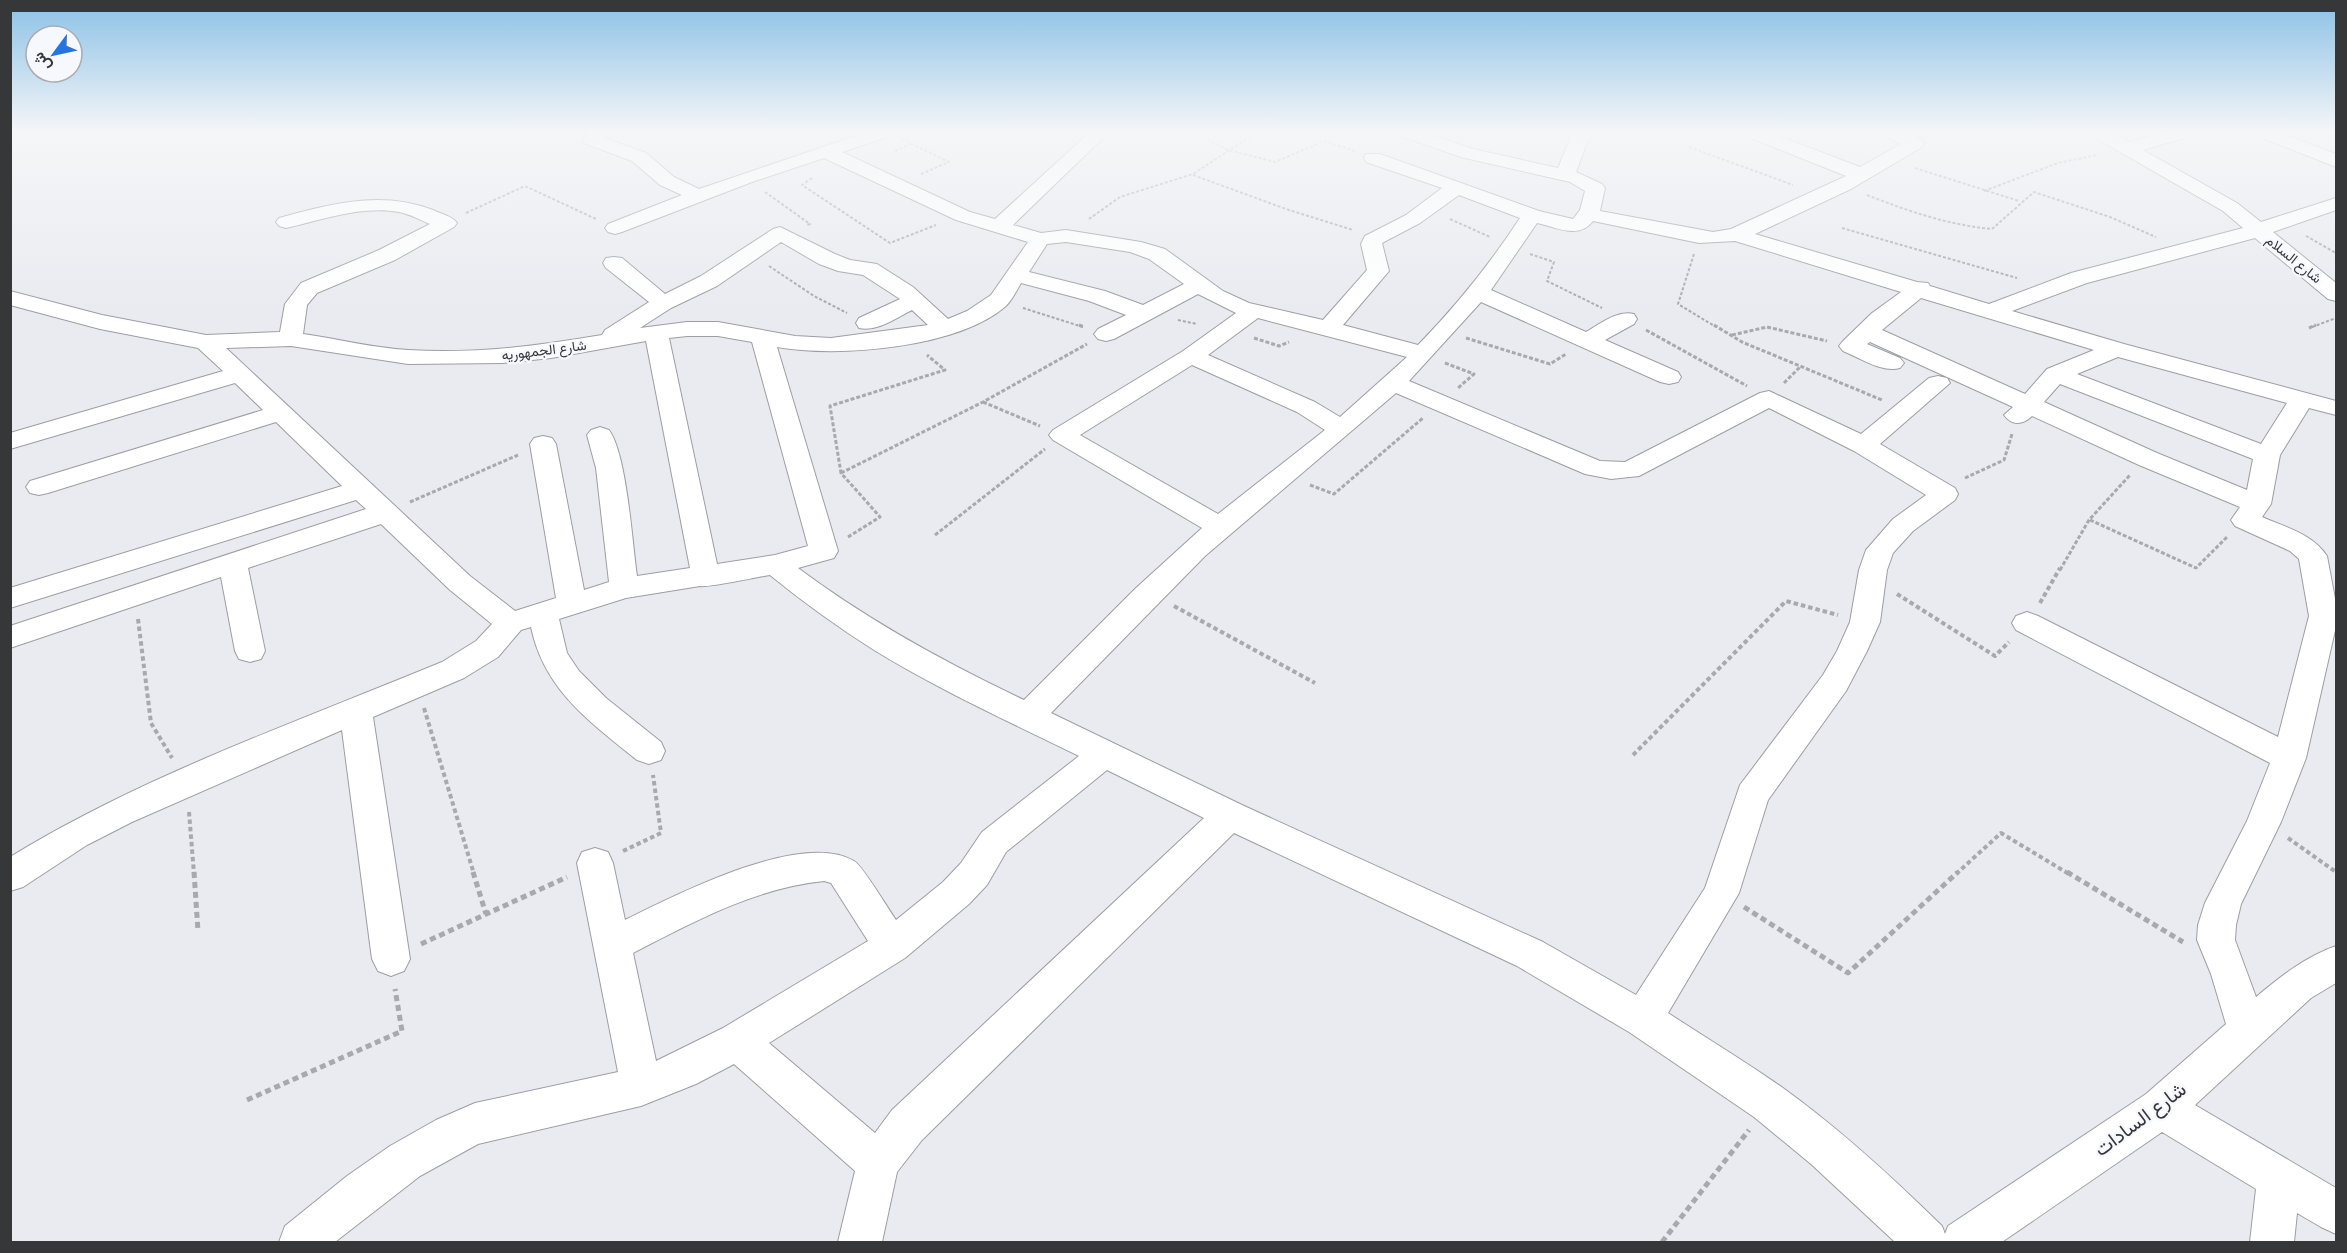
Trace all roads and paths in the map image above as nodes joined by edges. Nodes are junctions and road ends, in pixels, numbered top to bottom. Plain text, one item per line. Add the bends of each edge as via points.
1 (516, 190) edge
2 (535, 190) edge
3 (687, 190) edge
4 (713, 190) edge
5 (763, 190) edge
6 (810, 190) edge
7 (910, 190) edge
8 (1038, 190) edge
9 (1141, 190) edge
10 (1237, 190) edge
11 (1453, 190) edge
12 (1466, 190) edge
13 (1595, 190) edge
14 (1807, 190) edge
15 (1833, 190) edge
16 (1857, 190) edge
17 (2201, 190) edge
18 (1984, 191) edge
19 (699, 196) junction
20 (1821, 196) junction
21 (2020, 202) junction
22 (2337, 204) edge
23 (1429, 209) junction
24 (1587, 214) junction
25 (1532, 215) junction
26 (963, 216) junction
27 (286, 222) dead end
28 (447, 223) junction
29 (2281, 223) junction
30 (999, 227) junction
31 (615, 228) joint
32 (1842, 228) dead end
33 (2259, 230) junction
34 (780, 233) junction
35 (1736, 235) junction
36 (1066, 236) junction
37 (1376, 237) junction
38 (1699, 237) junction
39 (1040, 239) junction
40 (1513, 248) junction
41 (2185, 249) junction
42 (750, 252) junction
43 (2337, 253) edge
44 (1554, 262) dead end
45 (614, 263) dead end
46 (1016, 275) junction
47 (1199, 285) junction
48 (1920, 288) junction
49 (2049, 288) junction
50 (2334, 288) edge
51 (1479, 293) junction
52 (10, 298) edge
53 (999, 300) junction
54 (914, 301) junction
55 (663, 303) junction
56 (713, 305) junction
57 (1993, 310) junction
58 (1252, 312) junction
59 (1145, 314) junction
60 (2337, 318) edge
61 (1626, 319) junction
62 (867, 323) joint
63 (1328, 328) junction
64 (2308, 328) dead end
65 (945, 329) junction
66 (1227, 330) junction
67 (1446, 331) junction
68 (656, 332) junction
69 (1106, 334) junction
70 (762, 336) junction
71 (1731, 336) junction
72 (906, 337) junction
73 (291, 339) junction
74 (1589, 339) junction
75 (1860, 339) junction
76 (206, 342) junction
77 (601, 343) junction
78 (2116, 349) junction
79 (1423, 354) junction
80 (1191, 356) junction
81 (238, 374) junction
82 (2056, 375) junction
83 (1670, 377) dead end
84 (1938, 383) junction
85 (1393, 384) junction
86 (1769, 398) junction
87 (2302, 399) junction
88 (983, 402) junction
89 (1441, 403) junction
90 (2337, 408) edge
91 (1905, 410) junction
92 (2023, 410) junction
93 (280, 413) junction
94 (1341, 429) junction
95 (600, 435) dead end
96 (1062, 435) junction
97 (10, 441) edge
98 (543, 444) joint
99 (1863, 445) junction
100 (2267, 455) junction
101 (2148, 459) junction
102 (840, 473) junction
103 (1284, 475) junction
104 (39, 487) dead end
105 (363, 489) junction
106 (1945, 494) junction
107 (387, 512) junction
108 (2251, 512) junction
109 (2089, 520) junction
110 (1220, 527) junction
111 (935, 535) dead end
112 (824, 551) junction
113 (233, 564) junction
114 (775, 566) junction
115 (706, 578) junction
116 (1873, 579) junction
117 (624, 588) junction
118 (1148, 593) junction
119 (136, 597) junction
120 (10, 598) edge
121 (572, 604) junction
122 (542, 613) junction
123 (1865, 622) junction
124 (510, 623) junction
125 (2027, 623) junction
126 (10, 637) edge
127 (250, 651) dead end
128 (1315, 683) dead end
129 (417, 685) junction
130 (356, 711) junction
131 (1029, 715) junction
132 (649, 751) joint
133 (1105, 753) junction
134 (1633, 755) dead end
135 (2289, 758) junction
136 (186, 782) junction
137 (1230, 815) junction
138 (2264, 822) junction
139 (595, 863) junction
140 (2337, 872) edge
141 (10, 876) edge
142 (1721, 893) junction
143 (486, 914) junction
144 (198, 931) dead end
145 (611, 946) junction
146 (891, 946) junction
147 (391, 959) junction
148 (2337, 963) edge
149 (2229, 971) junction
150 (1643, 1019) junction
151 (2247, 1030) junction
152 (737, 1041) junction
153 (641, 1086) junction
154 (247, 1100) dead end
155 (1769, 1103) junction
156 (2161, 1108) junction
157 (878, 1163) junction
158 (2279, 1180) junction
159 (2337, 1212) edge
160 (301, 1242) edge
161 (860, 1242) edge
162 (1662, 1242) edge
163 (1926, 1242) edge
164 (1964, 1242) edge
165 (2272, 1242) edge

1 - 28 path
2 - 31 path
3 - 19 street
4 - 19 street
5 - 34 path via 810,224
6 - 26 path via 890,243
7 - 26 street
8 - 30 street
9 - 36 path via 1120,197
10 - 37 path
11 - 23 street
12 - 25 street
13 - 24 street
14 - 20 path
15 - 20 street
16 - 21 path via 1916,215 1962,227 1992,229
17 - 33 street, شارع السلام
18 - 21 path
19 - 31 street
20 - 35 street
21 - 41 path via 2034,192 2110,217
22 - 29 street
23 - 37 street
23 - 40 path
24 - 25 street via 1581,225 1575,226
24 - 38 street
25 - 40 street
26 - 30 street
27 - 28 street via 388,205
28 - 73 street via 387,255 309,288 296,304
29 - 33 street
29 - 43 path
30 - 39 street
32 - 49 path
33 - 41 street
33 - 50 street, شارع السلام
34 - 42 street
34 - 54 street via 827,259 867,268
35 - 38 street
35 - 48 street
36 - 39 street
36 - 47 street via 1113,241 1157,254
37 - 63 street via 1371,244 1378,259 1378,271
38 - 71 path via 1678,303
39 - 46 street, شارع الجمهوريه
40 - 51 street
41 - 49 street
42 - 56 street
42 - 62 path via 814,296
44 - 61 path via 1547,281
45 - 55 street
46 - 53 street, شارع الجمهوريه
46 - 59 street via 1097,296
47 - 58 street
47 - 59 street
48 - 57 street
48 - 75 street via 1880,318
49 - 57 street
51 - 67 street
51 - 74 street
52 - 76 street, شارع الجمهوريه via 100,322
53 - 65 street, شارع الجمهوريه
53 - 69 path
54 - 62 street
54 - 65 street
55 - 56 street
55 - 77 street
56 - 68 street, شارع الجمهوريه
56 - 70 street, شارع الجمهوريه
57 - 78 street
58 - 63 street
58 - 66 street
59 - 66 path
59 - 69 street
60 - 64 path
61 - 74 street
61 - 86 path
63 - 79 street
65 - 72 street, شارع الجمهوريه
66 - 80 street
67 - 74 path via 1550,364
67 - 79 street
68 - 77 street, شارع الجمهوريه
68 - 115 street
69 - 88 path
70 - 72 street, شارع الجمهوريه via 831,345
70 - 112 street
71 - 75 path via 1767,327
71 - 91 path
72 - 102 path via 945,370 830,406
73 - 76 street, شارع الجمهوريه
73 - 77 street, شارع الجمهوريه via 365,352 454,358
74 - 83 street
75 - 84 street
75 - 92 street
76 - 81 street
78 - 82 street
78 - 87 street
79 - 85 street
79 - 89 path via 1474,374
80 - 94 street via 1306,407
80 - 96 street
81 - 93 street
81 - 97 street
82 - 92 street
82 - 100 street
84 - 91 street
84 - 92 street
85 - 89 street
85 - 94 street
86 - 89 street via 1630,470 1618,471 1594,468
86 - 99 street
87 - 90 street
87 - 100 street
88 - 96 path
88 - 102 path
89 - 103 path via 1334,494
91 - 99 street
92 - 101 street
92 - 106 path via 2004,460 1964,479
93 - 104 street
93 - 105 street
94 - 103 street
95 - 117 street via 609,468
96 - 110 street
96 - 111 path
98 - 107 path
98 - 121 street
99 - 106 street
100 - 108 street
101 - 108 street
101 - 109 path
102 - 112 path via 880,518
103 - 110 street
105 - 107 street
105 - 120 street
106 - 116 street via 1888,540 1877,558
107 - 113 street
107 - 124 street via 460,583
108 - 109 path via 2196,568
108 - 135 street via 2309,551 2324,616
109 - 125 path
110 - 118 street
112 - 114 street
113 - 119 street
113 - 127 street
114 - 115 street
114 - 131 street via 886,643
115 - 117 street
116 - 123 street
116 - 125 path via 1995,656
117 - 121 street
118 - 128 path
118 - 131 street
119 - 126 street
119 - 136 path via 152,723
121 - 122 street
122 - 124 street
122 - 132 street via 560,668 603,714
123 - 134 path via 1786,601
123 - 142 street via 1835,682 1752,795
124 - 129 street via 480,654
125 - 135 street
129 - 130 street
129 - 143 path
130 - 136 street
130 - 147 street
131 - 133 street
132 - 139 path via 661,833
133 - 137 street
133 - 146 street via 994,842 974,874
135 - 138 street
136 - 141 street via 75,835
136 - 144 path
137 - 150 street via 1530,954
137 - 157 street via 908,1125
138 - 140 path
138 - 149 street via 2223,903 2217,925 2216,939
139 - 143 path
139 - 145 street
142 - 149 path via 1848,972 2001,833
142 - 150 street
143 - 147 path
145 - 146 street via 716,895 762,878 824,865 843,872
145 - 153 street
146 - 152 street
147 - 154 path via 402,1031
148 - 151 street, شارع السادات via 2297,986
149 - 151 street
150 - 155 street
151 - 156 street, شارع السادات
152 - 153 street
152 - 157 street
153 - 160 street via 456,1131 389,1171
155 - 162 path
155 - 163 street via 1834,1156
156 - 158 street
156 - 164 street, شارع السادات
157 - 161 street
158 - 159 street
158 - 165 street

